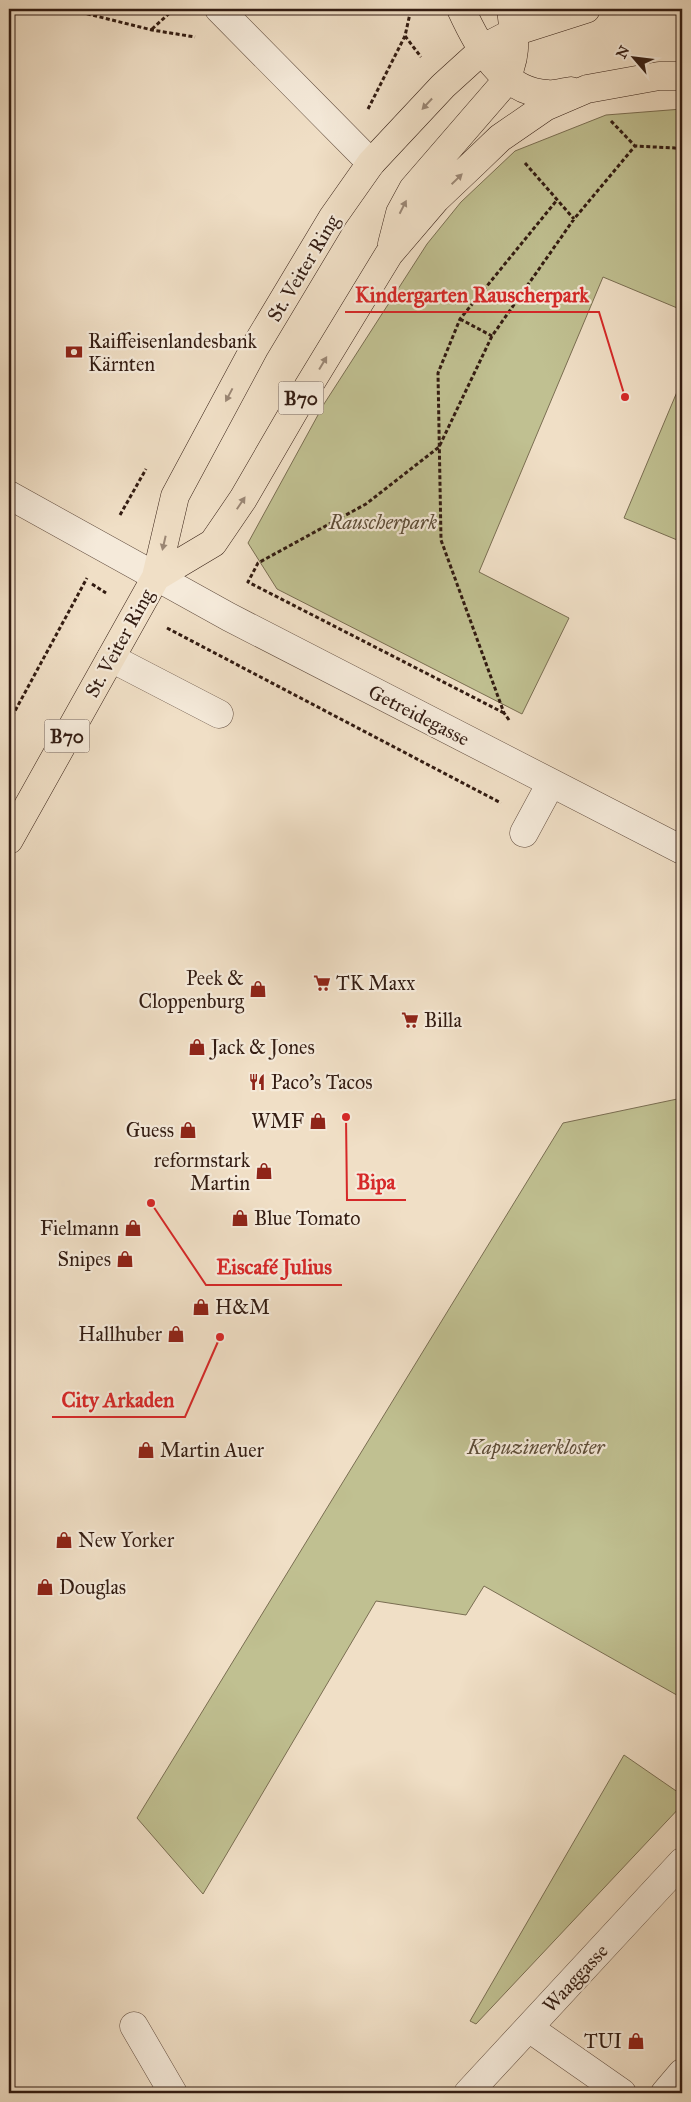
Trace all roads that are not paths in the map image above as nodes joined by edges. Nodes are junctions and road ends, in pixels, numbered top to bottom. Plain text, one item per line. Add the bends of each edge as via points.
1 (219, 9) edge
2 (461, 9) edge
3 (586, 9) edge
4 (513, 20) edge
5 (483, 50) junction
6 (682, 76) edge
7 (507, 78) junction
8 (588, 89) junction
9 (371, 162) junction
10 (389, 254) junction
11 (9, 495) edge
12 (156, 578) junction
13 (111, 658) junction
14 (219, 714) dead end
15 (551, 783) junction
16 (528, 826) road end
17 (9, 840) edge
18 (682, 850) edge
19 (682, 1862) edge
20 (134, 2026) dead end
21 (529, 2028) junction
22 (682, 2073) edge
23 (173, 2093) edge
24 (468, 2093) edge
25 (622, 2093) edge
26 (665, 2093) edge

1 - 9 street
2 - 5 main road
3 - 4 main road, B70
4 - 5 main road, B70
4 - 7 main road, St. Veiter Ring / B70 via 514,64
5 - 7 main road
5 -> 9 main road, St. Veiter Ring / B70
6 - 8 main road, B70 via 659,76
7 - 8 main road via 522,88 547,94
10 -> 7 main road, St. Veiter Ring / B70 via 400,213 413,189
10 -> 8 main road, St. Veiter Ring / B70 via 436,200 500,138 545,108
9 -> 12 main road, St. Veiter Ring / B70 via 333,217 255,347 175,496
12 -> 10 main road, St. Veiter Ring / B70 via 212,542 243,499
11 - 12 street, Getreidegasse
12 - 13 main road, St. Veiter Ring / B70
12 - 15 street, Getreidegasse
13 - 14 street
13 - 17 main road, St. Veiter Ring / B70
15 - 16 street
15 - 18 street, Getreidegasse
19 - 21 street, Waaggasse
20 - 23 street
21 - 24 street, Waaggasse
21 - 25 street
22 - 26 street

